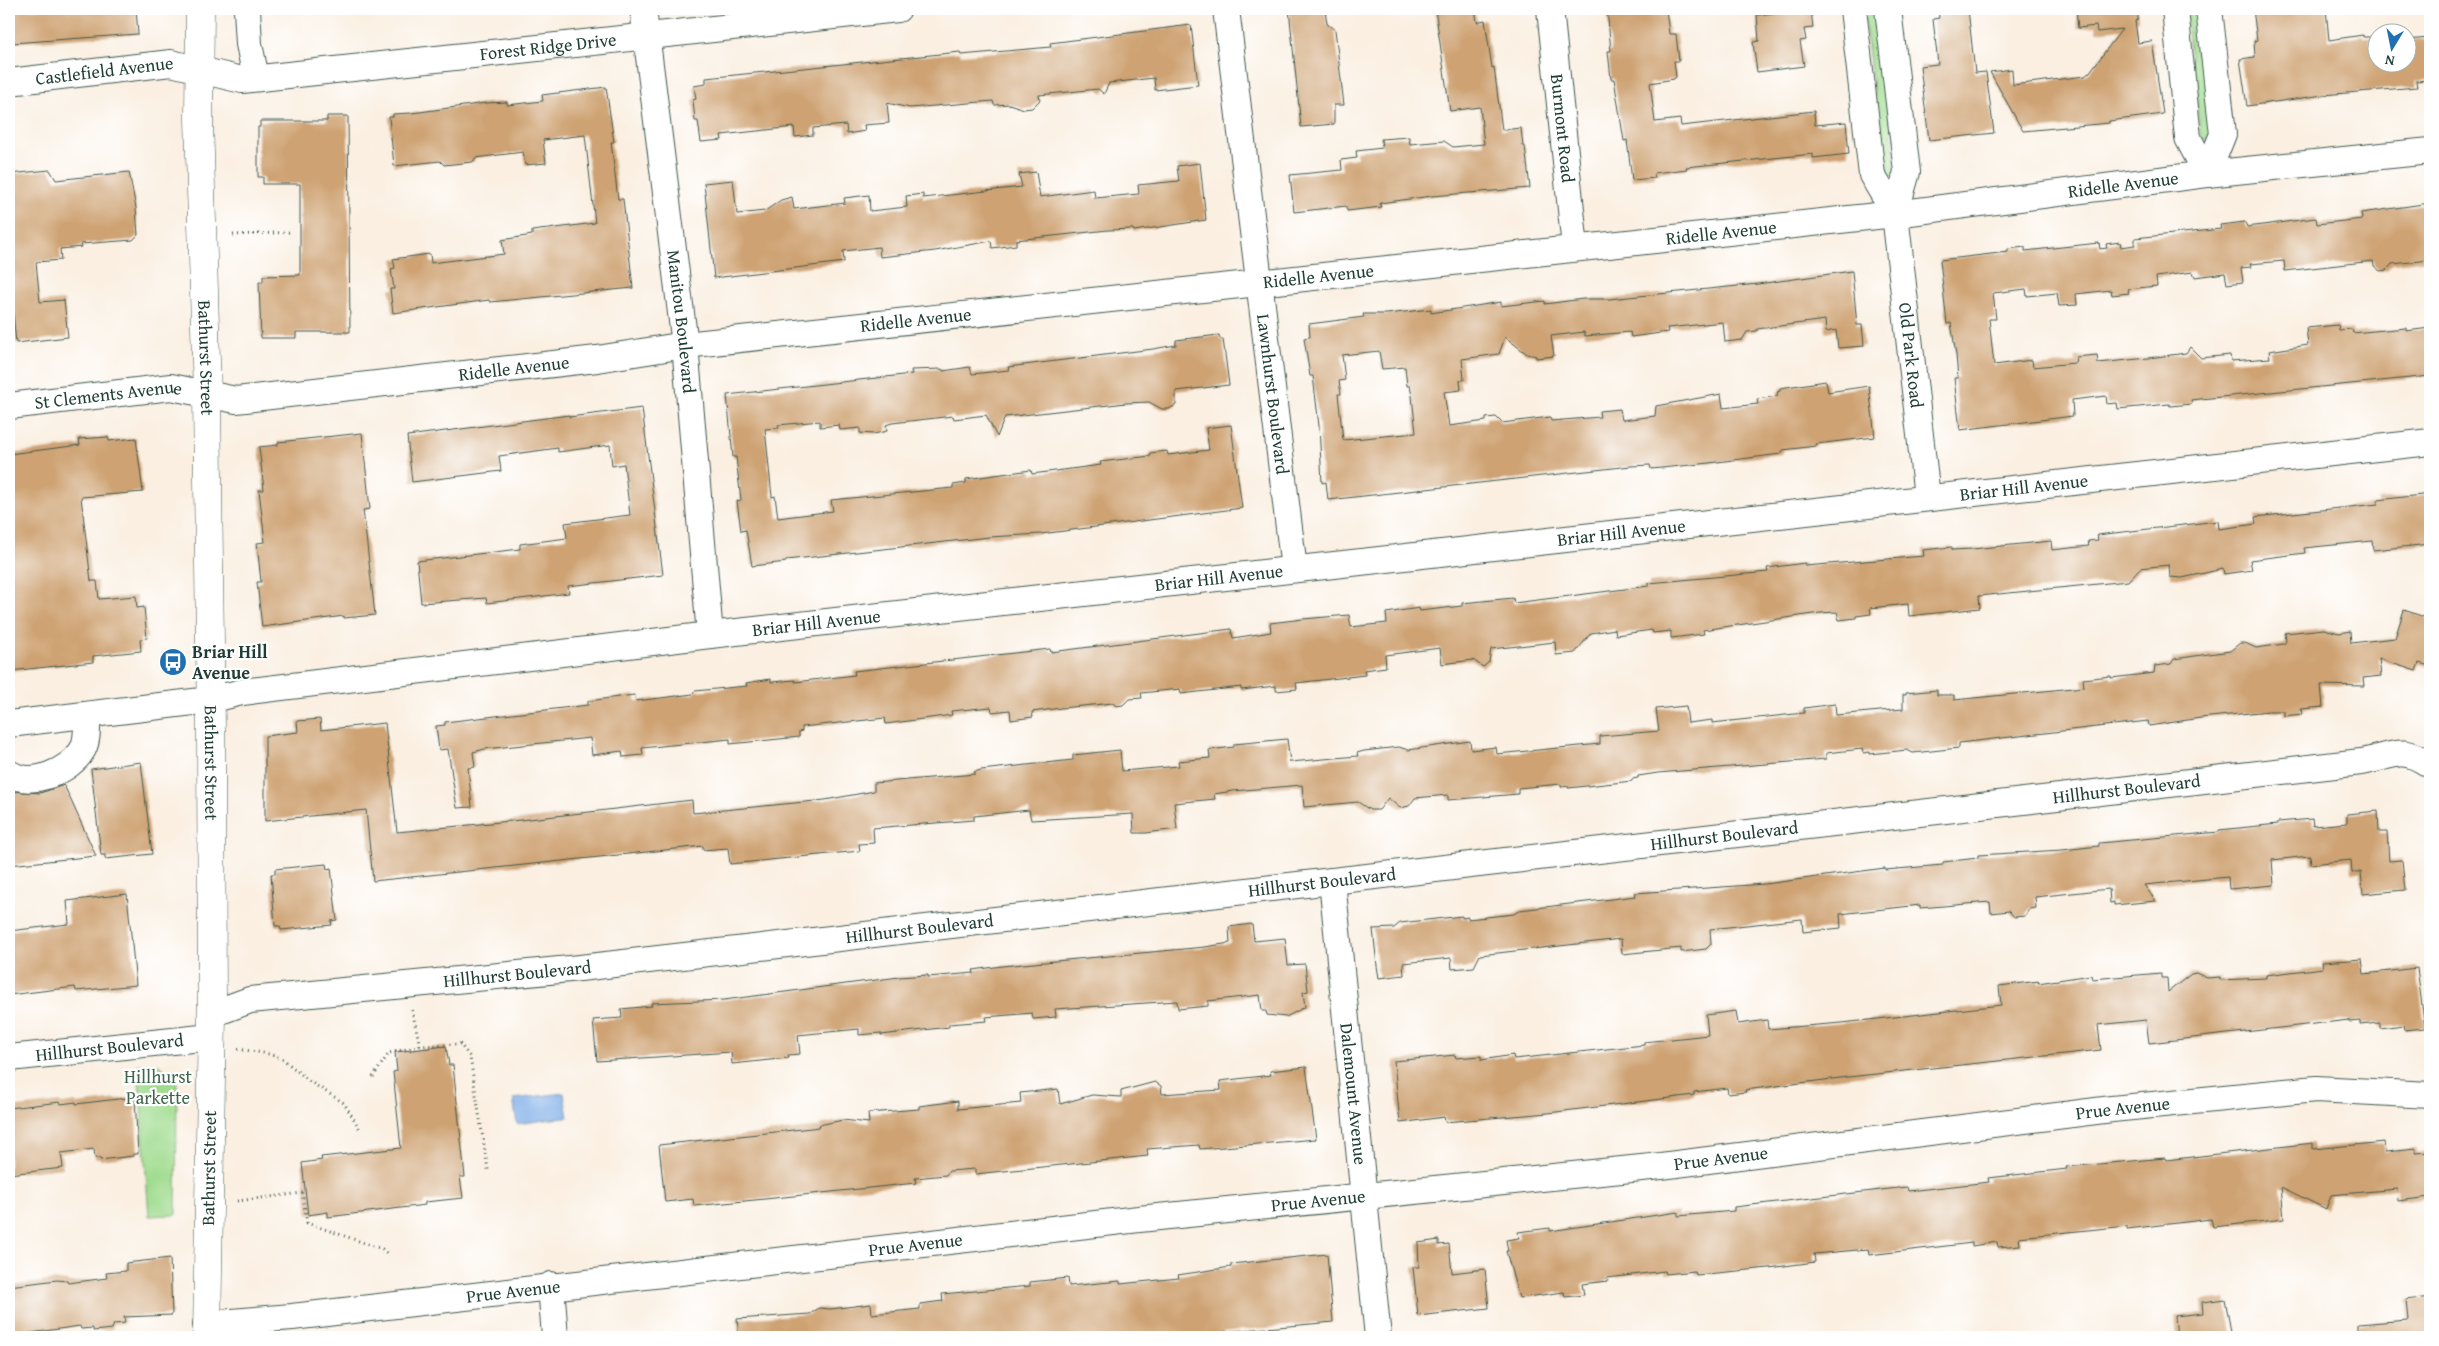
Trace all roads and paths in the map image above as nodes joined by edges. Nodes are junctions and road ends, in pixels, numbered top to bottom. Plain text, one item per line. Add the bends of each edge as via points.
1 (200, 9) edge
2 (247, 9) edge
3 (643, 9) edge
4 (898, 9) edge
5 (1226, 9) edge
6 (1550, 9) edge
7 (1853, 9) edge
8 (1888, 9) edge
9 (2175, 9) edge
10 (2209, 9) edge
11 (647, 36) junction
12 (199, 68) junction
13 (256, 78) junction
14 (9, 82) edge
15 (2430, 150) edge
16 (2207, 174) junction
17 (1895, 214) junction
18 (291, 232) dead end
19 (233, 235) dead end
20 (1575, 248) junction
21 (1259, 282) junction
22 (685, 345) junction
23 (207, 394) junction
24 (9, 406) edge
25 (2430, 442) edge
26 (1927, 497) junction
27 (1294, 569) junction
28 (710, 634) junction
29 (210, 700) junction
30 (87, 715) junction
31 (9, 724) edge
32 (2430, 765) edge
33 (9, 773) edge
34 (1332, 881) junction
35 (412, 1010) dead end
36 (211, 1026) junction
37 (420, 1046) junction
38 (238, 1048) dead end
39 (9, 1058) edge
40 (373, 1077) dead end
41 (2430, 1095) edge
42 (361, 1131) dead end
43 (488, 1170) dead end
44 (1365, 1196) junction
45 (237, 1201) dead end
46 (390, 1255) dead end
47 (551, 1286) junction
48 (206, 1330) edge
49 (555, 1337) edge
50 (1378, 1337) edge

1 - 12 main road, Bathurst Street
2 - 13 street via 249,44
3 - 11 street, Manitou Boulevard
4 - 11 street, Forest Ridge Drive
5 - 21 street, Lawnhurst Boulevard
6 - 20 street, Burmont Road
7 - 17 street, Old Park Road via 1872,175
8 - 17 street, Old Park Road via 1907,172
9 - 16 street via 2188,138
10 - 16 street via 2224,134
11 - 13 street, Forest Ridge Drive
11 - 22 street, Manitou Boulevard
12 - 13 street, Forest Ridge Drive via 234,79
12 - 14 street, Castlefield Avenue via 155,64
12 - 23 main road, Bathurst Street
15 - 16 street, Ridelle Avenue
16 - 17 street, Ridelle Avenue
17 - 20 street, Ridelle Avenue
17 - 26 street, Old Park Road
18 - 19 path
20 - 21 street, Ridelle Avenue
21 - 22 street, Ridelle Avenue
21 - 27 street, Lawnhurst Boulevard
22 - 23 street, Ridelle Avenue via 597,359 241,399
22 - 28 street, Manitou Boulevard
23 - 24 street, St Clements Avenue via 161,387
23 - 29 main road, Bathurst Street
25 - 26 street, Briar Hill Avenue
26 - 27 street, Briar Hill Avenue
27 - 28 street, Briar Hill Avenue
28 - 29 street, Briar Hill Avenue via 242,692
29 - 30 street, Briar Hill Avenue
29 - 36 main road, Bathurst Street
30 - 31 street, Briar Hill Avenue
30 - 33 street via 83,749 73,764 56,774 36,778
32 - 34 street, Hillhurst Boulevard via 2412,754 2401,752 2360,762
34 - 36 street, Hillhurst Boulevard via 580,968 250,1000
34 - 44 street, Dalemount Avenue
35 - 37 path
36 - 39 street, Hillhurst Boulevard
36 - 48 main road, Bathurst Street
37 - 40 path via 389,1053
37 - 43 path via 460,1044 470,1057
38 - 42 path via 283,1060 344,1103
41 - 44 street, Prue Avenue via 2316,1089 2112,1109 1661,1166
44 - 47 street, Prue Avenue
44 - 50 street, Dalemount Avenue
45 - 46 path via 302,1193 307,1223 382,1249
47 - 48 street, Prue Avenue
47 - 49 street

